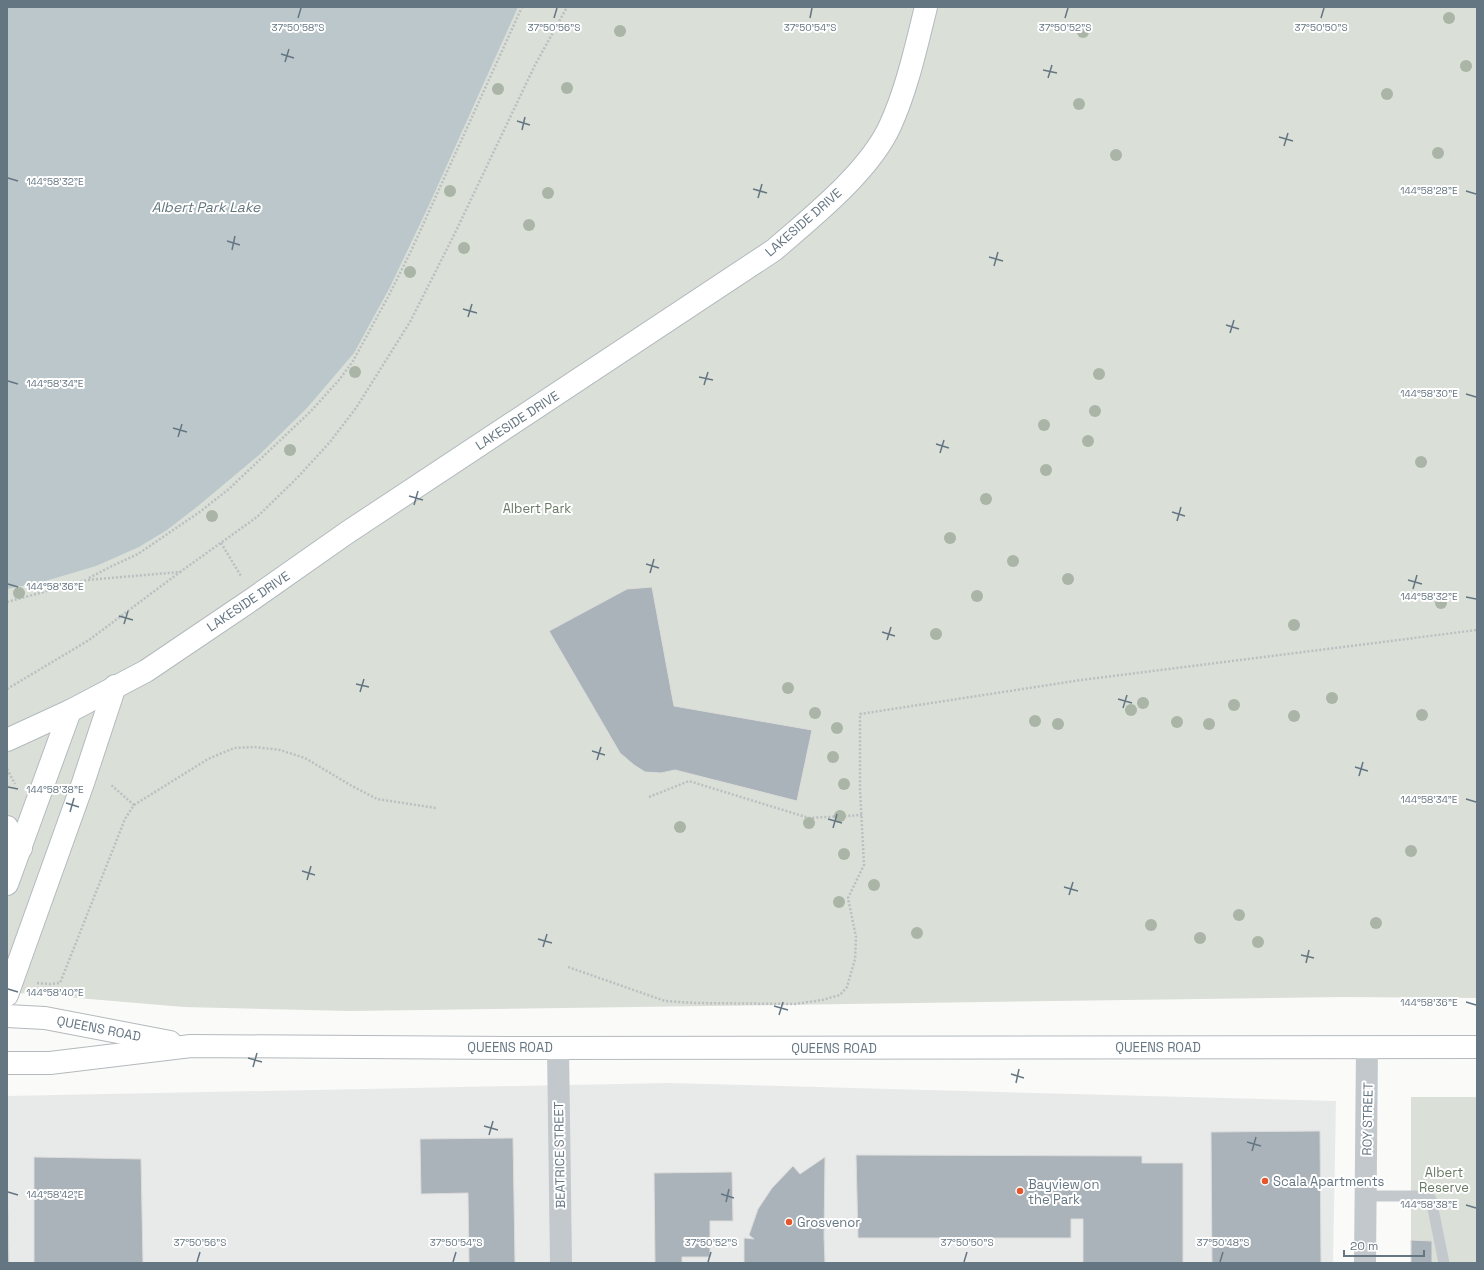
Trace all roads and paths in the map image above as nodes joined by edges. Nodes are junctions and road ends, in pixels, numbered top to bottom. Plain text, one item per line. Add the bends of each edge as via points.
1 (522, 7) edge
2 (567, 7) edge
3 (926, 7) edge
4 (221, 542) junction
5 (180, 572) junction
6 (87, 580) junction
7 (254, 598) junction
8 (7, 602) edge
9 (1477, 630) edge
10 (115, 686) junction
11 (7, 689) edge
12 (70, 712) junction
13 (7, 740) edge
14 (7, 769) edge
15 (15, 784) dead end
16 (110, 784) dead end
17 (649, 797) dead end
18 (134, 805) junction
19 (436, 808) dead end
20 (862, 814) junction
21 (7, 827) edge
22 (21, 848) junction
23 (7, 884) edge
24 (568, 967) dead end
25 (60, 983) dead end
26 (7, 995) edge
27 (7, 1016) edge
28 (191, 1046) junction
29 (1367, 1047) junction
30 (1477, 1047) edge
31 (558, 1048) junction
32 (7, 1063) edge
33 (1366, 1196) junction
34 (561, 1263) edge
35 (1365, 1263) edge
36 (1444, 1263) edge

1 - 6 path via 411,251 353,361 339,380 311,411 230,488 138,554
2 - 4 path via 535,65 410,322 356,408 298,477 257,517
3 - 7 main road, LAKESIDE DRIVE via 904,88 890,127 873,154 824,207 774,250 348,532
4 - 5 path
4 - 7 path
5 - 6 path
5 - 11 path via 89,640
6 - 8 path
7 - 10 main road, LAKESIDE DRIVE via 146,671
9 - 20 path via 1081,680 860,714
10 - 12 main road, LAKESIDE DRIVE
10 - 26 main road
12 - 13 main road, LAKESIDE DRIVE
12 - 22 main road
14 - 15 path
16 - 18 path
17 - 20 path via 689,781 809,818
18 - 19 path via 208,760 234,748 255,747 280,750 305,758 377,798
18 - 25 path via 125,819
20 - 24 path via 864,865 848,898 856,937 855,959 847,987 840,995 795,1004 695,1003 665,1000
21 - 22 main road
22 - 23 main road
27 - 28 main road, QUEENS ROAD via 45,1018
28 - 31 main road, QUEENS ROAD
28 - 32 main road, QUEENS ROAD via 50,1063
29 - 30 main road, QUEENS ROAD
29 - 31 main road, QUEENS ROAD
29 - 33 street, ROY STREET
31 - 34 street, BEATRICE STREET
33 - 35 street, ROY STREET
33 - 36 lane via 1424,1196 1431,1199

